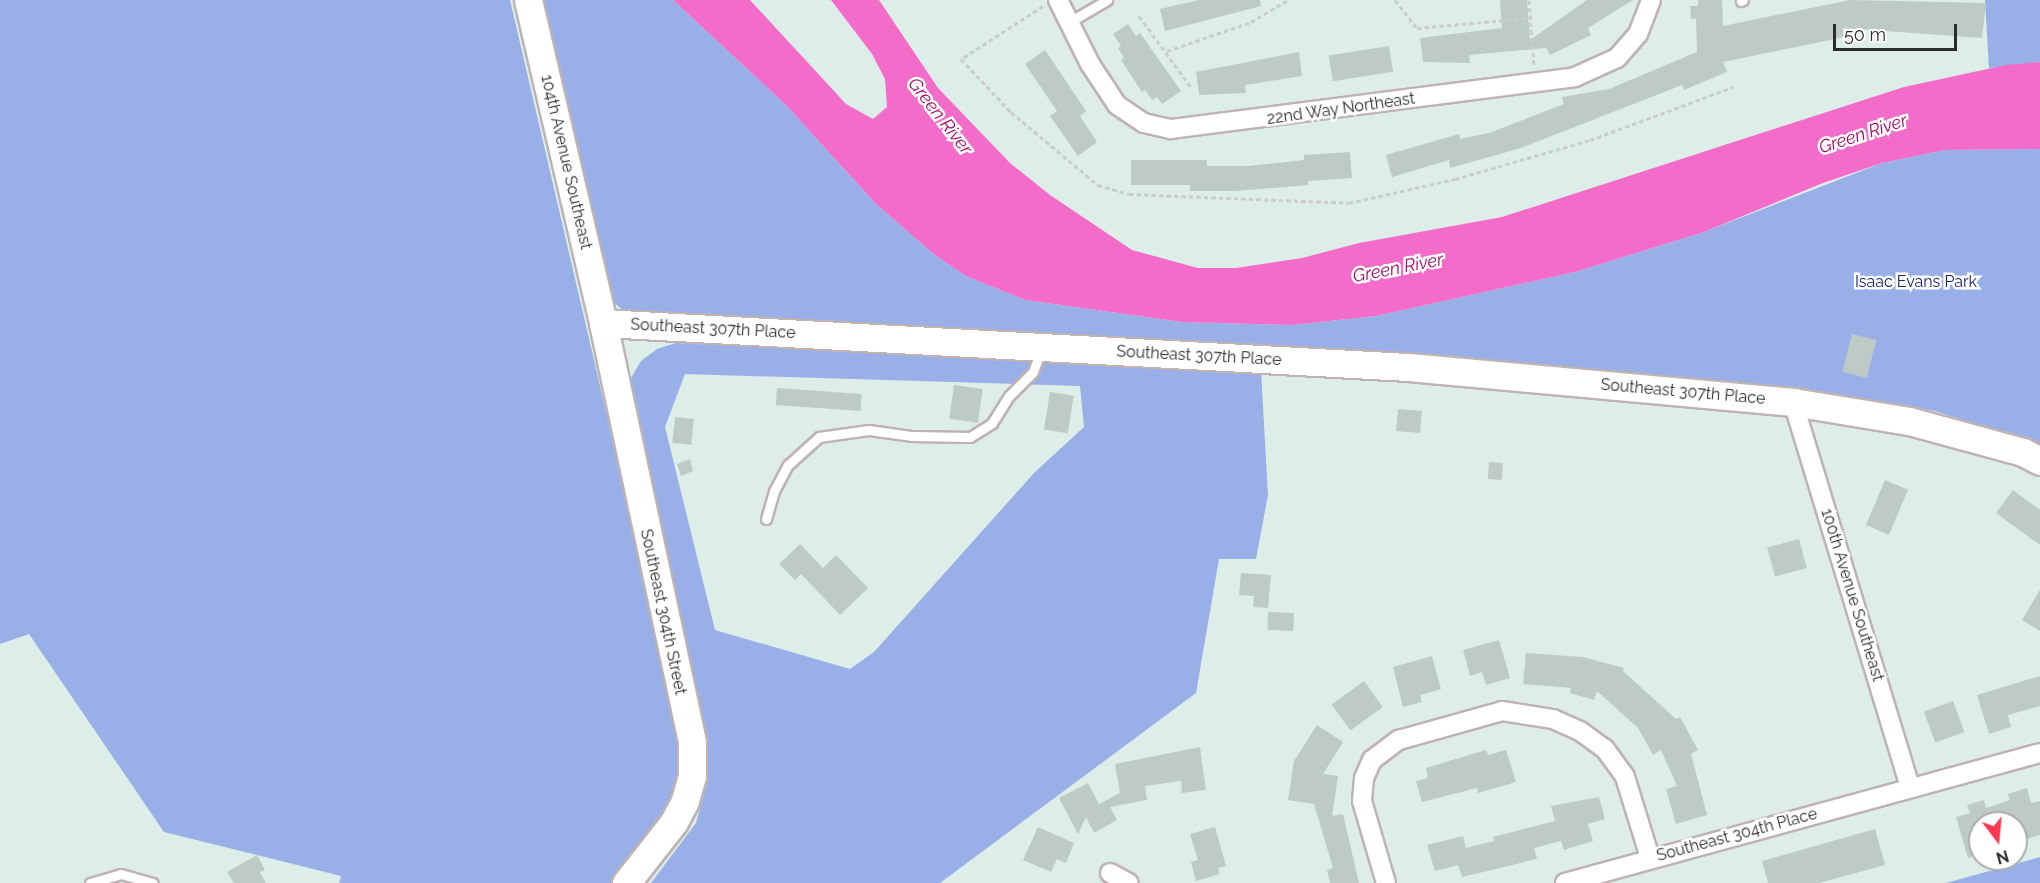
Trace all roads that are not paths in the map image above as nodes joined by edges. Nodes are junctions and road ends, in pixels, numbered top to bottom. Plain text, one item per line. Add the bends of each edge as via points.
1 (528, 0) edge
2 (1058, 0) edge
3 (1107, 0) edge
4 (1651, 0) edge
5 (1071, 21) junction
6 (603, 323) junction
7 (1042, 348) junction
8 (1793, 402) junction
9 (2040, 460) edge
10 (766, 519) dead end
11 (2040, 753) edge
12 (1910, 788) junction
13 (1650, 858) junction
14 (1110, 873) dead end
15 (90, 883) edge
16 (153, 883) edge
17 (626, 883) edge
18 (1128, 883) edge
19 (1386, 883) edge
20 (1565, 883) edge

1 - 6 street, 104th Avenue Southeast
2 - 5 street, 22nd Way Northeast
3 - 5 lane
4 - 5 street, 22nd Way Northeast via 1638,34 1617,58 1575,77 1171,129 1144,123 1117,105 1090,64
6 - 7 street, Southeast 307th Place
6 - 17 street, Southeast 304th Street via 692,742 692,777 685,801 674,822
7 - 8 street, Southeast 307th Place via 1408,367
7 - 10 lane via 1033,372 1009,396 992,423 970,437 922,437 859,430 819,437 788,465 771,498
8 - 9 street, Southeast 307th Place via 1909,421 2024,452
8 - 12 street, 100th Avenue Southeast
11 - 12 street, Southeast 304th Place
12 - 13 street, Southeast 304th Place
13 - 19 street via 1637,809 1619,766 1605,749 1580,731 1534,713 1512,711 1420,733 1379,751 1364,778 1364,816
13 - 20 street, Southeast 304th Place
14 - 18 street
15 - 16 lane via 121,874

